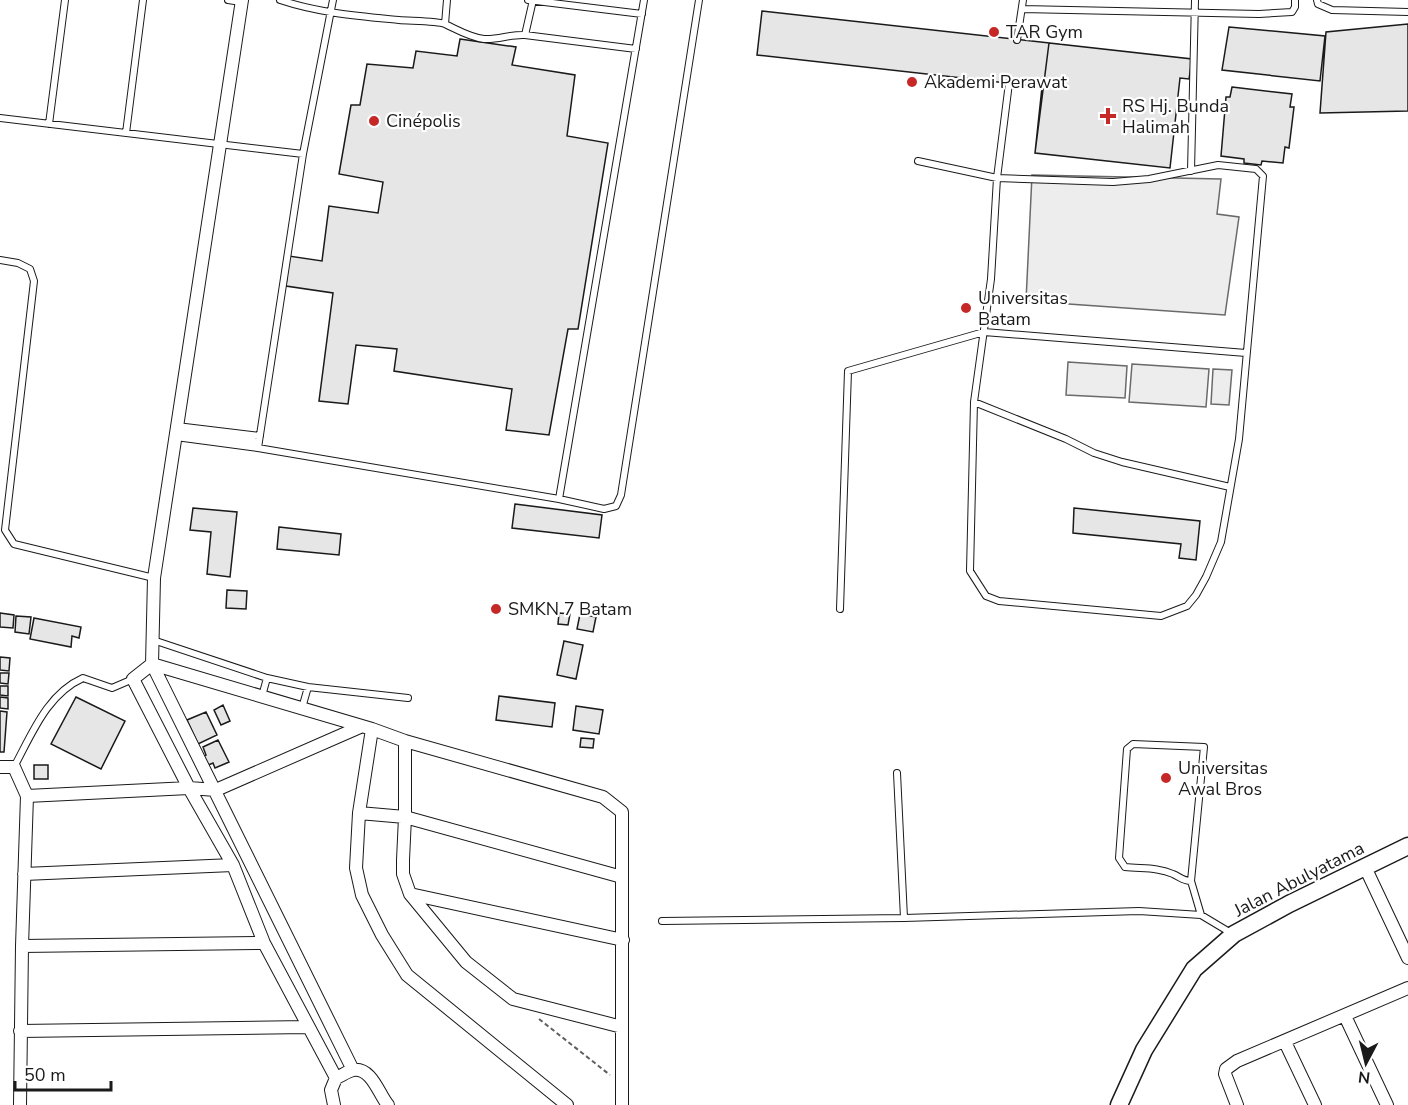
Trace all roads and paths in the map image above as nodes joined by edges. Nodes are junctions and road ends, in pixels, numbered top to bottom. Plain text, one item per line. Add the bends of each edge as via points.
1 (65, 0) edge
2 (143, 0) edge
3 (228, 0) edge
4 (280, 0) edge
5 (333, 0) edge
6 (447, 0) edge
7 (528, 0) edge
8 (533, 0) edge
9 (644, 0) edge
10 (699, 0) edge
11 (1023, 0) edge
12 (1195, 0) edge
13 (1296, 0) edge
14 (1317, 0) edge
15 (242, 1) edge
16 (1022, 9) junction
17 (1408, 12) edge
18 (1195, 13) junction
19 (331, 14) junction
20 (642, 14) junction
21 (445, 24) junction
22 (525, 35) junction
23 (1017, 40) dead end
24 (636, 49) junction
25 (1009, 83) dead end
26 (0, 118) edge
27 (49, 124) junction
28 (126, 133) junction
29 (221, 145) junction
30 (303, 154) junction
31 (918, 161) dead end
32 (1191, 171) junction
33 (997, 178) junction
34 (0, 260) edge
35 (984, 332) junction
36 (1246, 353) junction
37 (974, 402) junction
38 (176, 431) junction
39 (259, 442) junction
40 (1230, 487) junction
41 (559, 499) junction
42 (154, 578) junction
43 (840, 609) dead end
44 (153, 639) junction
45 (152, 664) junction
46 (267, 678) junction
47 (133, 679) junction
48 (308, 687) junction
49 (262, 697) junction
50 (408, 698) dead end
51 (302, 709) junction
52 (366, 728) junction
53 (405, 741) junction
54 (0, 767) edge
55 (14, 767) junction
56 (897, 773) dead end
57 (189, 788) junction
58 (216, 790) junction
59 (27, 796) junction
60 (359, 813) junction
61 (405, 817) junction
62 (1408, 846) edge
63 (233, 865) junction
64 (1365, 867) junction
65 (24, 874) junction
66 (622, 877) junction
67 (1191, 880) junction
68 (410, 894) junction
69 (1201, 915) junction
70 (904, 918) junction
71 (662, 921) dead end
72 (1234, 934) junction
73 (623, 940) junction
74 (264, 943) junction
75 (22, 946) junction
76 (1408, 958) edge
77 (1408, 988) edge
78 (531, 1013) dead end
79 (1345, 1016) junction
80 (307, 1026) junction
81 (622, 1028) junction
82 (20, 1030) junction
83 (1285, 1042) junction
84 (353, 1070) junction
85 (336, 1078) junction
86 (622, 1084) junction
87 (20, 1105) edge
88 (334, 1105) edge
89 (386, 1105) edge
90 (567, 1105) edge
91 (622, 1105) edge
92 (1119, 1105) edge
93 (1237, 1105) edge
94 (1315, 1105) edge
95 (1387, 1105) edge

1 - 27 lane
2 - 28 lane
3 - 15 lane
4 - 19 lane
5 - 19 lane
6 - 21 lane
7 - 8 lane
8 - 20 lane
8 - 22 lane
9 - 20 lane
10 - 41 lane via 621,495 616,506 604,509
11 - 16 lane
12 - 18 lane
13 - 18 lane via 1292,12
14 - 17 lane via 1332,10
15 - 29 street
16 - 18 lane
16 - 23 lane
18 - 32 lane
19 - 21 lane
19 - 30 lane
20 - 24 lane
21 - 22 lane via 482,38
22 - 24 lane
24 - 41 lane
25 - 33 lane
26 - 27 lane
27 - 28 lane
28 - 29 lane
29 - 30 lane
29 - 38 street
30 - 39 lane
31 - 33 lane
32 - 33 lane via 1113,182
32 - 36 lane via 1218,165 1243,166 1256,169 1263,176
33 - 35 lane
34 - 42 lane via 30,269 34,280 5,530 14,544
35 - 36 lane
35 - 37 lane
35 - 43 lane via 848,371
36 - 40 lane via 1239,439
37 - 40 lane via 1094,453
37 - 40 lane via 970,571 986,596 999,601 1161,616 1187,606 1206,577 1221,542
38 - 39 lane
38 - 39 lane
38 - 42 street
39 - 41 lane
42 - 44 street
44 - 45 street
44 - 46 lane
45 - 47 street
45 - 49 street
45 - 58 street
46 - 48 lane
46 - 49 lane
47 - 55 lane via 112,688 83,678 68,685 40,717
47 - 57 street
48 - 50 lane
48 - 51 lane
49 - 51 street
51 - 52 street
52 - 53 street
52 - 58 street
52 - 60 street
53 - 61 street
53 - 66 street via 603,798 622,812
54 - 55 street
55 - 59 street
56 - 70 lane
57 - 58 street
57 - 59 street
57 - 63 street
58 - 84 street
59 - 65 street
60 - 61 street
60 - 90 street via 356,868 362,895 407,975
61 - 66 street
61 - 68 street via 403,874
62 - 64 main road, Jalan Abulyatama
63 - 65 street
63 - 74 street
64 - 72 main road, Jalan Abulyatama
64 - 76 street
65 - 75 street
66 - 73 street
67 - 67 lane via 1166,871 1125,867 1120,862 1127,749 1133,744 1204,747
67 - 69 lane
68 - 73 street
68 - 81 street via 466,962 513,999
69 - 70 lane via 1139,911
69 - 72 lane
70 - 71 lane
72 - 92 main road, Jalan Abulyatama via 1194,969 1144,1050
73 - 81 street
74 - 75 street
74 - 80 street
75 - 82 street
77 - 79 street
78 - 86 path
79 - 83 street
79 - 95 street
80 - 82 street
80 - 85 street
81 - 86 street
82 - 87 street
83 - 93 street via 1226,1069 1225,1079
83 - 94 street
84 - 85 street
84 - 89 street via 363,1071 373,1080
85 - 88 street via 331,1090
86 - 91 street

